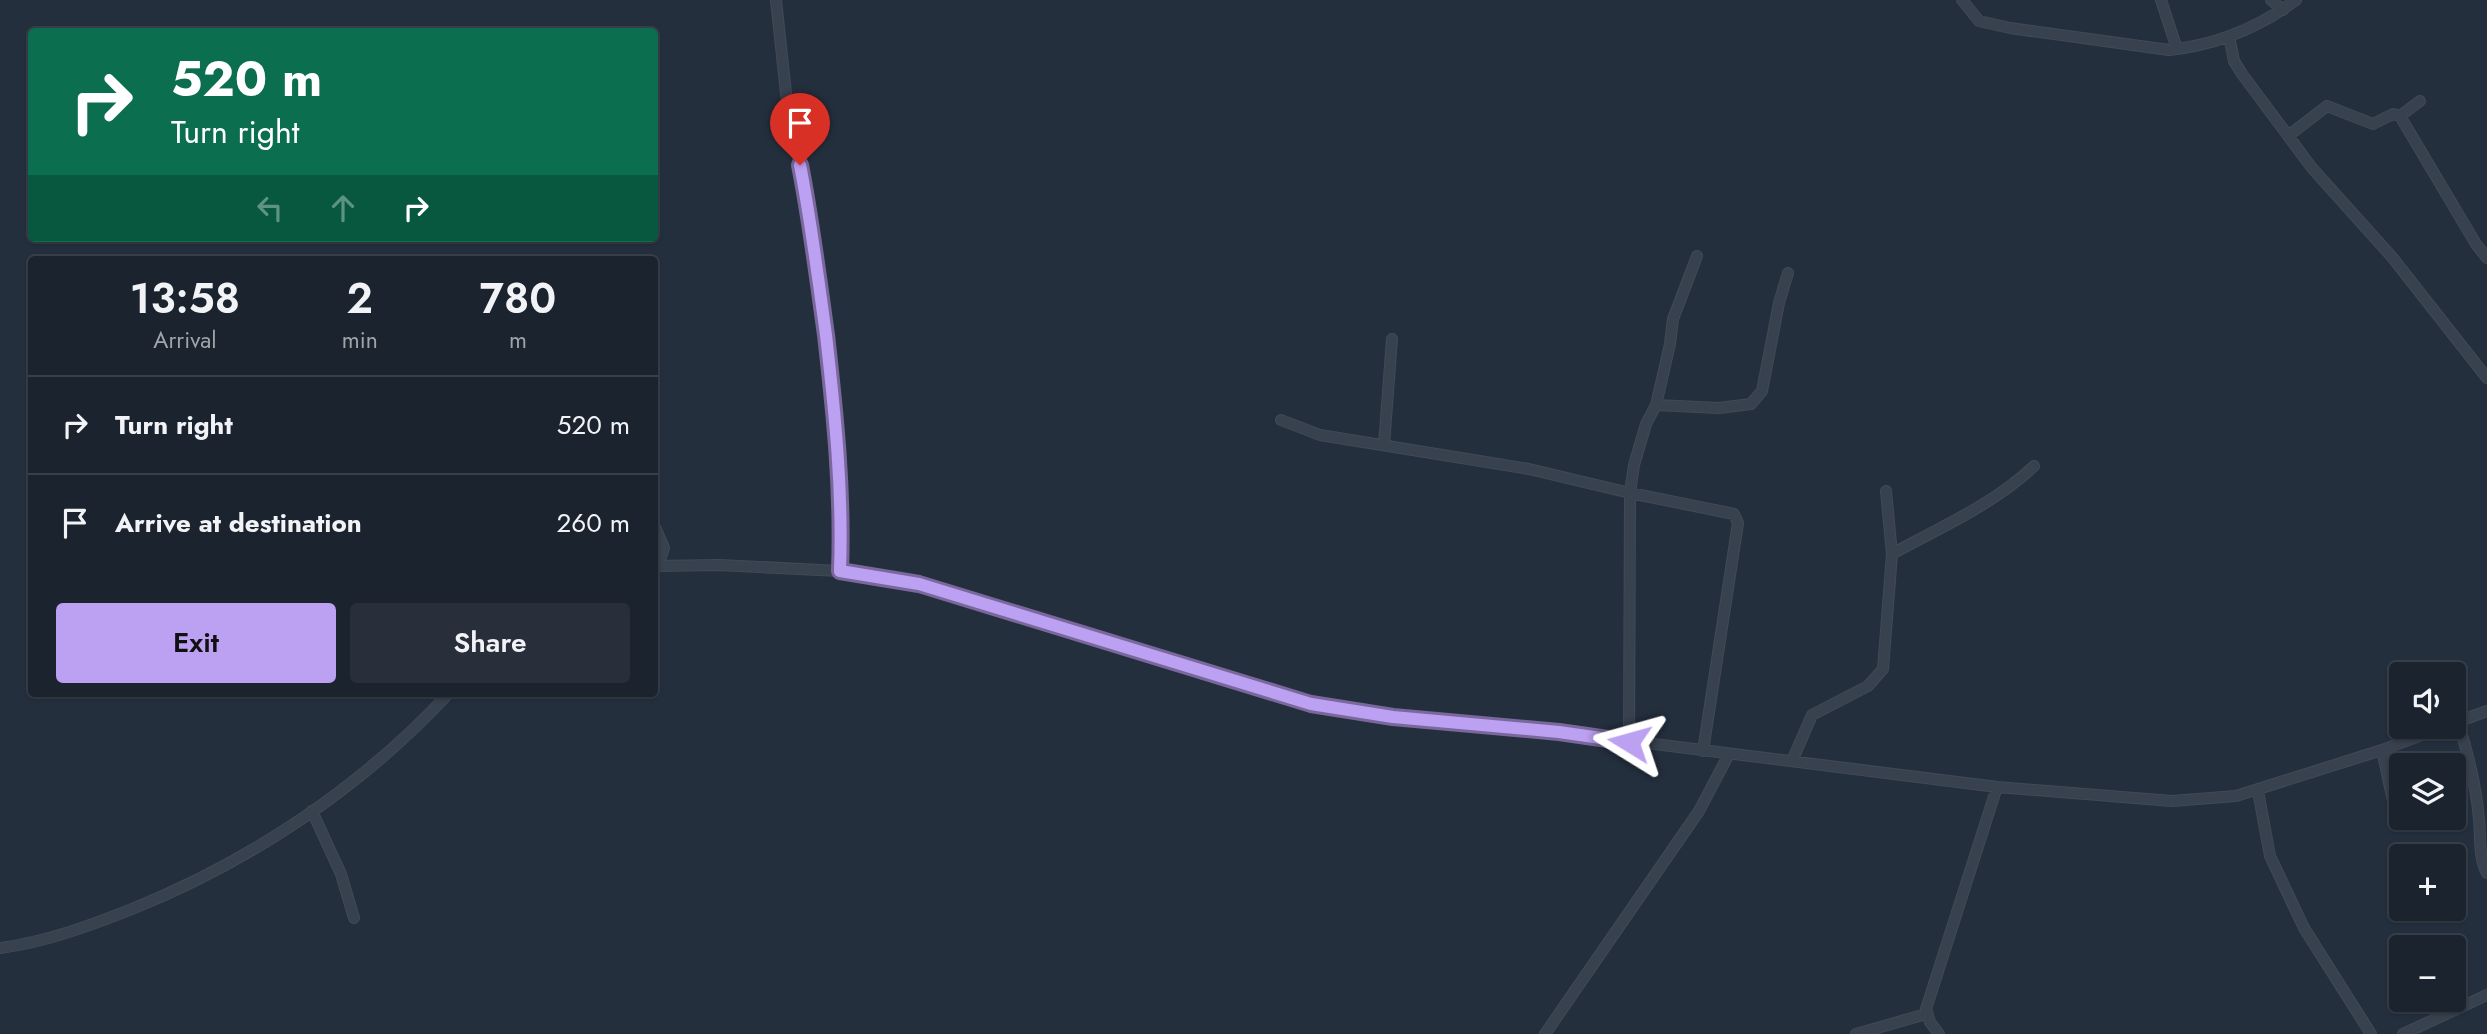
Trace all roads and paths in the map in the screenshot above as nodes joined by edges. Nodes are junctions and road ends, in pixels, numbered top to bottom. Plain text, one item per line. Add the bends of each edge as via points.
1 (776, 0) edge
2 (1962, 0) edge
3 (2161, 0) edge
4 (2271, 0) edge
5 (2296, 0) edge
6 (2283, 10) junction
7 (2229, 36) junction
8 (2177, 49) junction
9 (2420, 102) dead end
10 (2400, 116) junction
11 (2288, 136) junction
12 (1697, 256) dead end
13 (2487, 258) edge
14 (1788, 273) dead end
15 (1392, 339) dead end
16 (2487, 378) edge
17 (1656, 405) junction
18 (1281, 420) dead end
19 (1384, 445) junction
20 (2034, 466) dead end
21 (1886, 491) dead end
22 (1630, 493) junction
23 (658, 534) edge
24 (1892, 554) junction
25 (658, 562) edge
26 (658, 566) edge
27 (840, 571) junction
28 (445, 697) edge
29 (2487, 711) edge
30 (2466, 719) edge
31 (2412, 739) edge
32 (2461, 739) edge
33 (1629, 742) junction
34 (2382, 750) junction
35 (1703, 751) junction
36 (1729, 754) junction
37 (1792, 761) junction
38 (2389, 782) edge
39 (1997, 787) junction
40 (2258, 791) junction
41 (312, 811) junction
42 (2487, 873) edge
43 (354, 918) dead end
44 (0, 948) edge
45 (2487, 995) edge
46 (1926, 1014) junction
47 (1545, 1034) edge
48 (1856, 1034) edge
49 (1939, 1034) edge
50 (2371, 1034) edge
51 (2403, 1034) edge

1 - 27 street via 788,112 811,218 837,422
2 - 8 street via 1979,21 2010,29
3 - 8 street
4 - 6 street
5 - 6 street
6 - 7 street
7 - 8 street
7 - 11 street via 2234,61
9 - 10 street
10 - 11 street via 2393,114 2373,124 2328,106
10 - 13 street
11 - 16 street
12 - 17 street via 1673,319
14 - 17 street via 1762,391 1751,404 1720,408
15 - 19 street
17 - 22 street via 1646,424
18 - 19 street via 1320,435
19 - 22 street via 1529,469
20 - 24 street via 1985,502
21 - 24 street
22 - 33 street
22 - 35 street via 1737,517
23 - 25 street via 664,548
24 - 37 street via 1883,669 1868,686 1812,715
26 - 27 street
27 - 33 street via 919,584 1311,704
28 - 41 street via 368,769
29 - 30 street
31 - 34 street
32 - 42 street
33 - 35 street
34 - 38 street
34 - 40 street
35 - 36 street
36 - 37 street
36 - 47 street via 1699,811
37 - 39 street
39 - 40 street via 2172,801
39 - 46 street
40 - 50 street via 2270,856 2304,928
41 - 43 street via 341,874
41 - 44 street via 259,846 150,902 81,930
45 - 51 street
46 - 48 street
46 - 49 street

